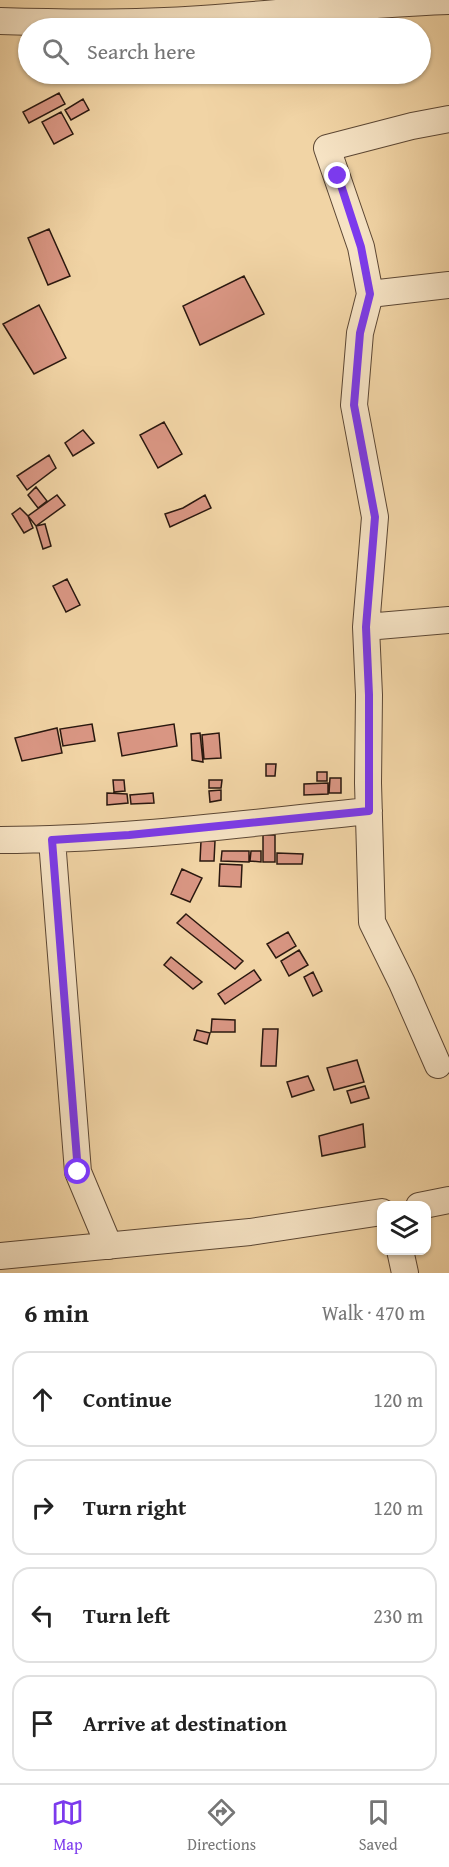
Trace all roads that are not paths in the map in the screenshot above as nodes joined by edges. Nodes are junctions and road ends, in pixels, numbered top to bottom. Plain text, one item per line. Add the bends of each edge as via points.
1 (449, 1) edge
2 (271, 6) edge
3 (206, 18) edge
4 (0, 21) edge
5 (18, 22) edge
6 (449, 119) edge
7 (449, 285) edge
8 (370, 294) junction
9 (449, 620) edge
10 (366, 627) junction
11 (369, 811) junction
12 (0, 840) edge
13 (52, 840) junction
14 (438, 1065) dead end
15 (449, 1200) edge
16 (431, 1204) edge
17 (377, 1213) edge
18 (109, 1246) junction
19 (401, 1255) edge
20 (0, 1256) edge
21 (405, 1273) edge

1 - 2 street
2 - 3 street
4 - 5 street
6 - 8 street via 327,148 361,247
7 - 8 street
8 - 10 street via 360,333 354,405 375,517
9 - 10 street
10 - 11 street
11 - 13 street
11 - 14 street via 372,922
12 - 13 street
13 - 18 street via 78,1172
15 - 16 street
17 - 18 street via 250,1232
18 - 20 street
19 - 21 street

